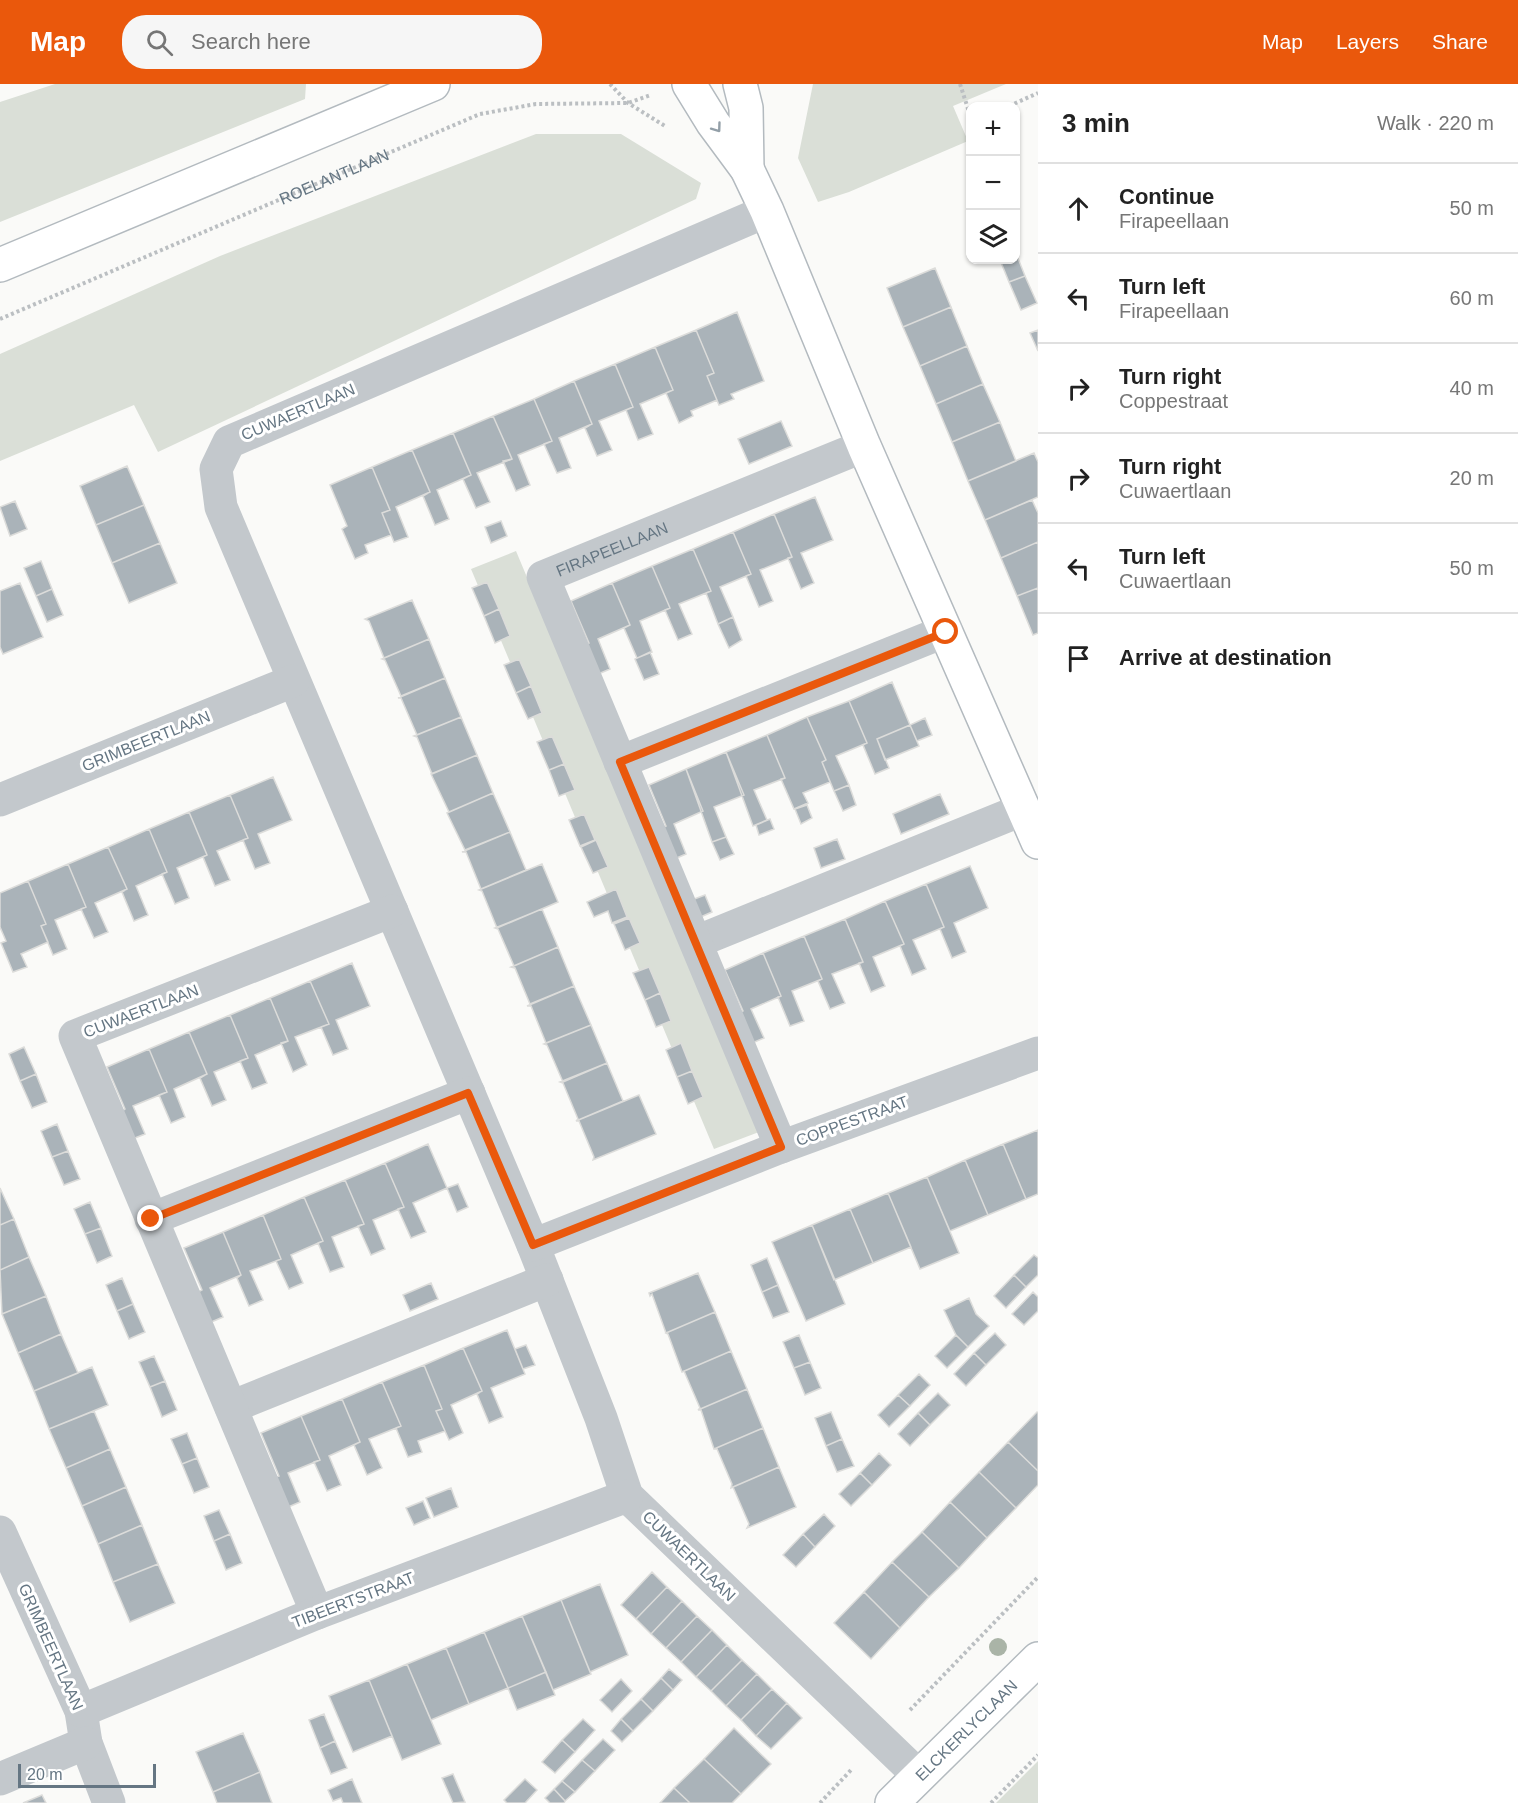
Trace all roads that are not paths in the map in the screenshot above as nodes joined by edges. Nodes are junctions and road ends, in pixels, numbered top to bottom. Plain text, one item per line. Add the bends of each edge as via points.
1 (433, 84) edge
2 (740, 84) edge
3 (674, 88) edge
4 (747, 170) junction
5 (767, 211) junction
6 (0, 265) edge
7 (864, 446) junction
8 (946, 632) junction
9 (293, 681) junction
10 (620, 762) junction
11 (0, 800) edge
12 (1024, 809) junction
13 (1038, 842) edge
14 (392, 911) junction
15 (696, 942) junction
16 (1038, 1053) edge
17 (468, 1093) junction
18 (781, 1147) junction
19 (151, 1219) junction
20 (533, 1245) junction
21 (547, 1280) junction
22 (231, 1407) junction
23 (627, 1496) junction
24 (3, 1547) edge
25 (317, 1613) junction
26 (1038, 1659) edge
27 (81, 1711) junction
28 (86, 1743) junction
29 (918, 1775) junction
30 (0, 1779) edge
31 (109, 1803) edge
32 (892, 1803) edge

1 - 6 street
2 - 4 street via 746,108
3 -> 4 street via 712,123
4 - 5 street
5 - 7 street
5 - 9 street, CUWAERTLAAN via 229,442 216,469 221,507
7 - 8 street
7 - 10 street, FIRAPEELLAAN via 543,578
8 - 10 street
8 - 12 street
9 - 11 street, GRIMBEERTLAAN
9 - 14 street, CUWAERTLAAN
10 - 15 street, FIRAPEELLAAN
12 - 13 street
12 - 15 street
14 - 17 street, CUWAERTLAAN
14 - 19 street, CUWAERTLAAN via 75,1036
15 - 18 street, FIRAPEELLAAN
16 - 18 street, COPPESTRAAT
17 - 19 street
17 - 20 street, CUWAERTLAAN
18 - 20 street, COPPESTRAAT
19 - 22 street, CUWAERTLAAN
20 - 21 street, CUWAERTLAAN
21 - 22 street
21 - 23 street, CUWAERTLAAN
22 - 25 street, CUWAERTLAAN
23 - 25 street, TIBEERTSTRAAT
23 - 29 street, CUWAERTLAAN
24 - 27 street, GRIMBEERTLAAN
25 - 27 street, TIBEERTSTRAAT
26 - 29 street, ELCKERLYCLAAN
27 - 28 street, GRIMBEERTLAAN
28 - 30 street
28 - 31 street, GRIMBEERTLAAN
29 - 32 street, ELCKERLYCLAAN

